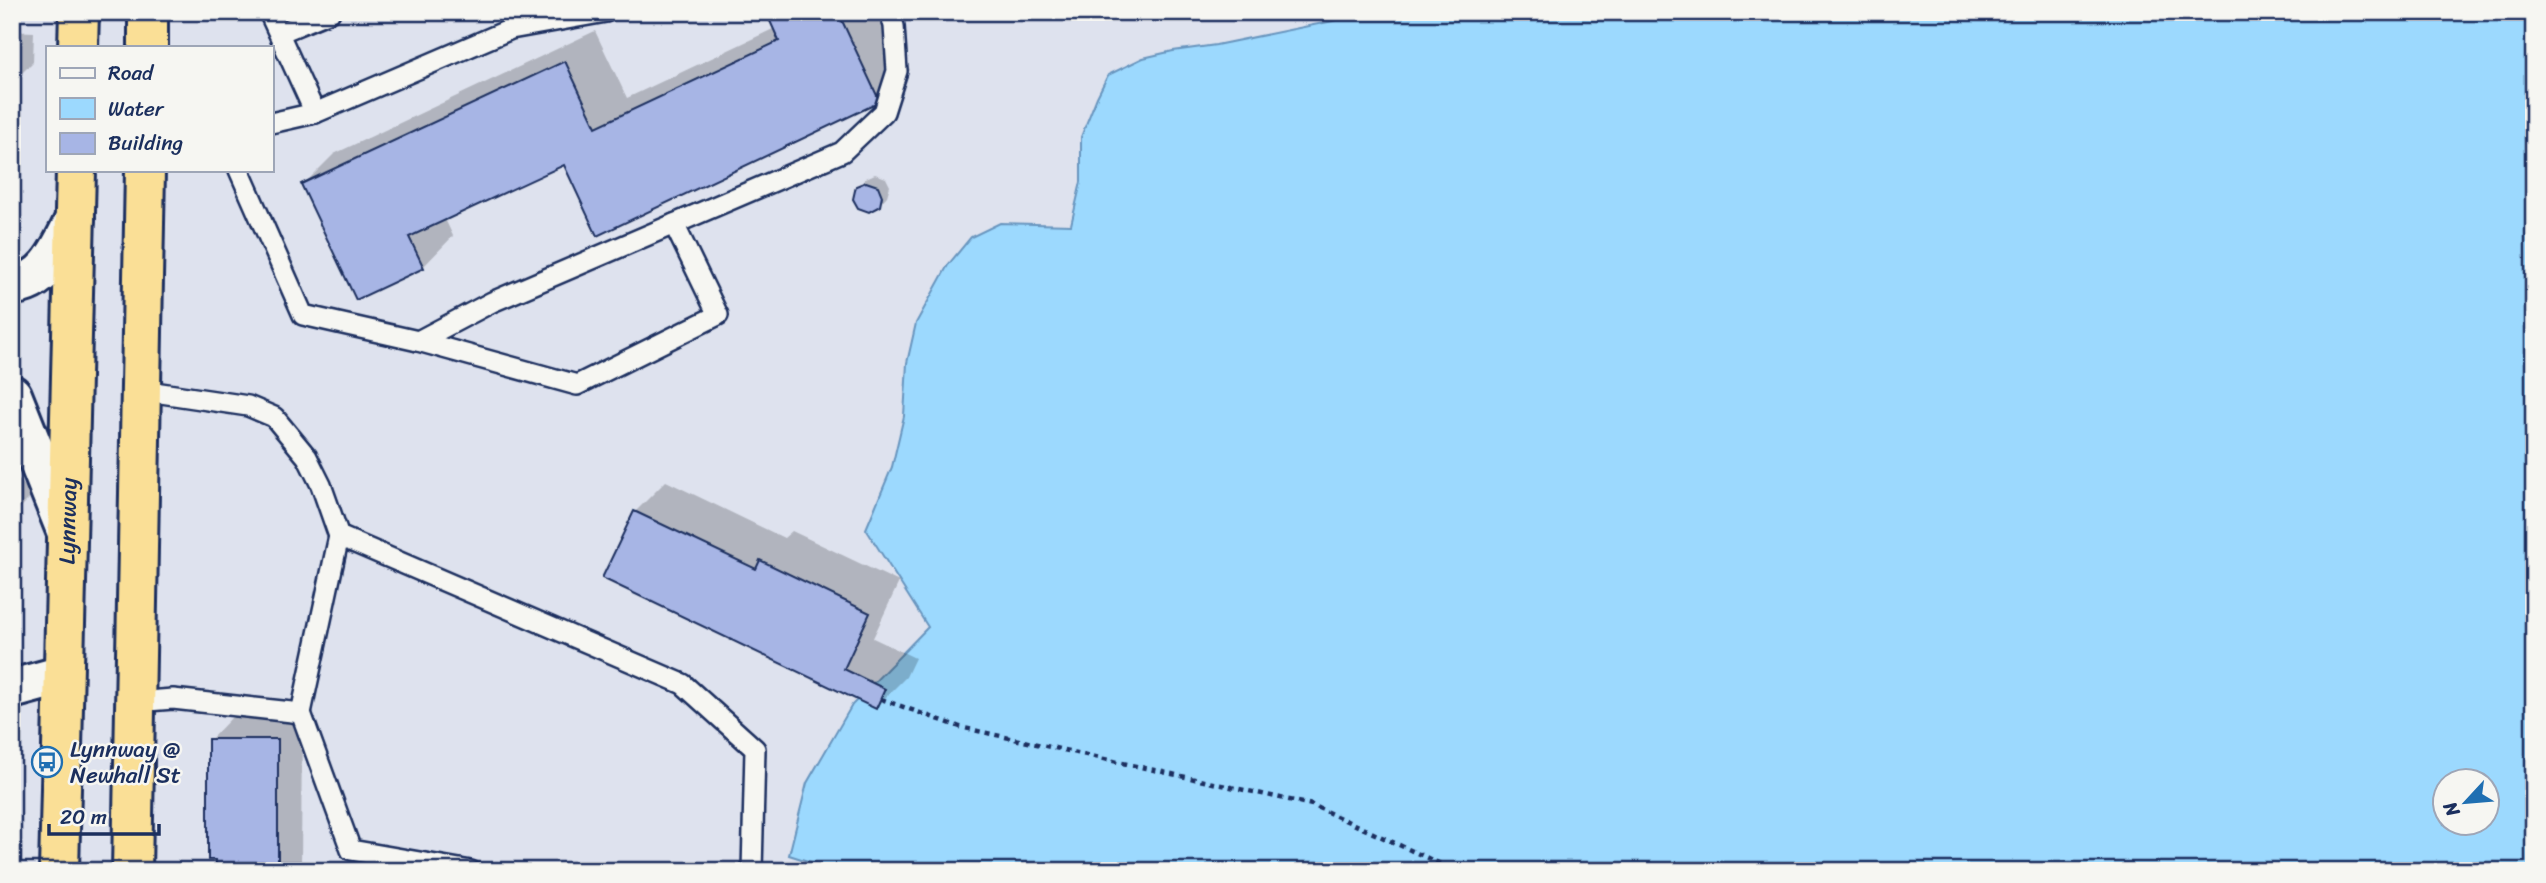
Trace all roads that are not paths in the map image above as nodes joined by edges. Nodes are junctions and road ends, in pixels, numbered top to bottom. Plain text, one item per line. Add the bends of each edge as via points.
1 (79, 12) edge
2 (148, 12) edge
3 (269, 12) edge
4 (330, 12) edge
5 (606, 12) edge
6 (890, 12) edge
7 (508, 21) edge
8 (279, 33) junction
9 (78, 46) edge
10 (148, 46) edge
11 (315, 113) junction
12 (273, 123) edge
13 (76, 172) edge
14 (145, 172) edge
15 (240, 172) edge
16 (75, 219) junction
17 (674, 224) junction
18 (12, 285) edge
19 (418, 341) junction
20 (141, 390) junction
21 (12, 395) edge
22 (67, 533) junction
23 (339, 536) junction
24 (64, 675) junction
25 (12, 689) edge
26 (135, 702) junction
27 (301, 713) junction
28 (59, 871) edge
29 (132, 871) edge
30 (471, 871) edge
31 (752, 871) edge

1 - 9 highway
2 - 10 highway
3 - 8 lane
4 - 8 lane
5 - 7 lane
6 - 17 lane via 897,71 884,112 842,152
7 - 11 lane
8 - 11 lane
11 - 12 lane
13 - 16 highway, Lynnway
14 - 20 highway
15 - 19 lane via 303,315
16 - 18 street via 53,261 37,276
16 - 22 highway, Lynnway
17 - 19 lane via 492,302
17 - 19 lane via 718,316 577,385
20 - 23 lane via 248,406 274,417 307,457
20 - 26 highway
21 - 22 street
22 - 24 highway, Lynnway
23 - 27 lane
23 - 31 lane via 683,684 755,749
24 - 25 street
24 - 28 highway, Lynnway
26 - 27 lane via 173,699
26 - 29 highway
27 - 30 lane via 351,850

